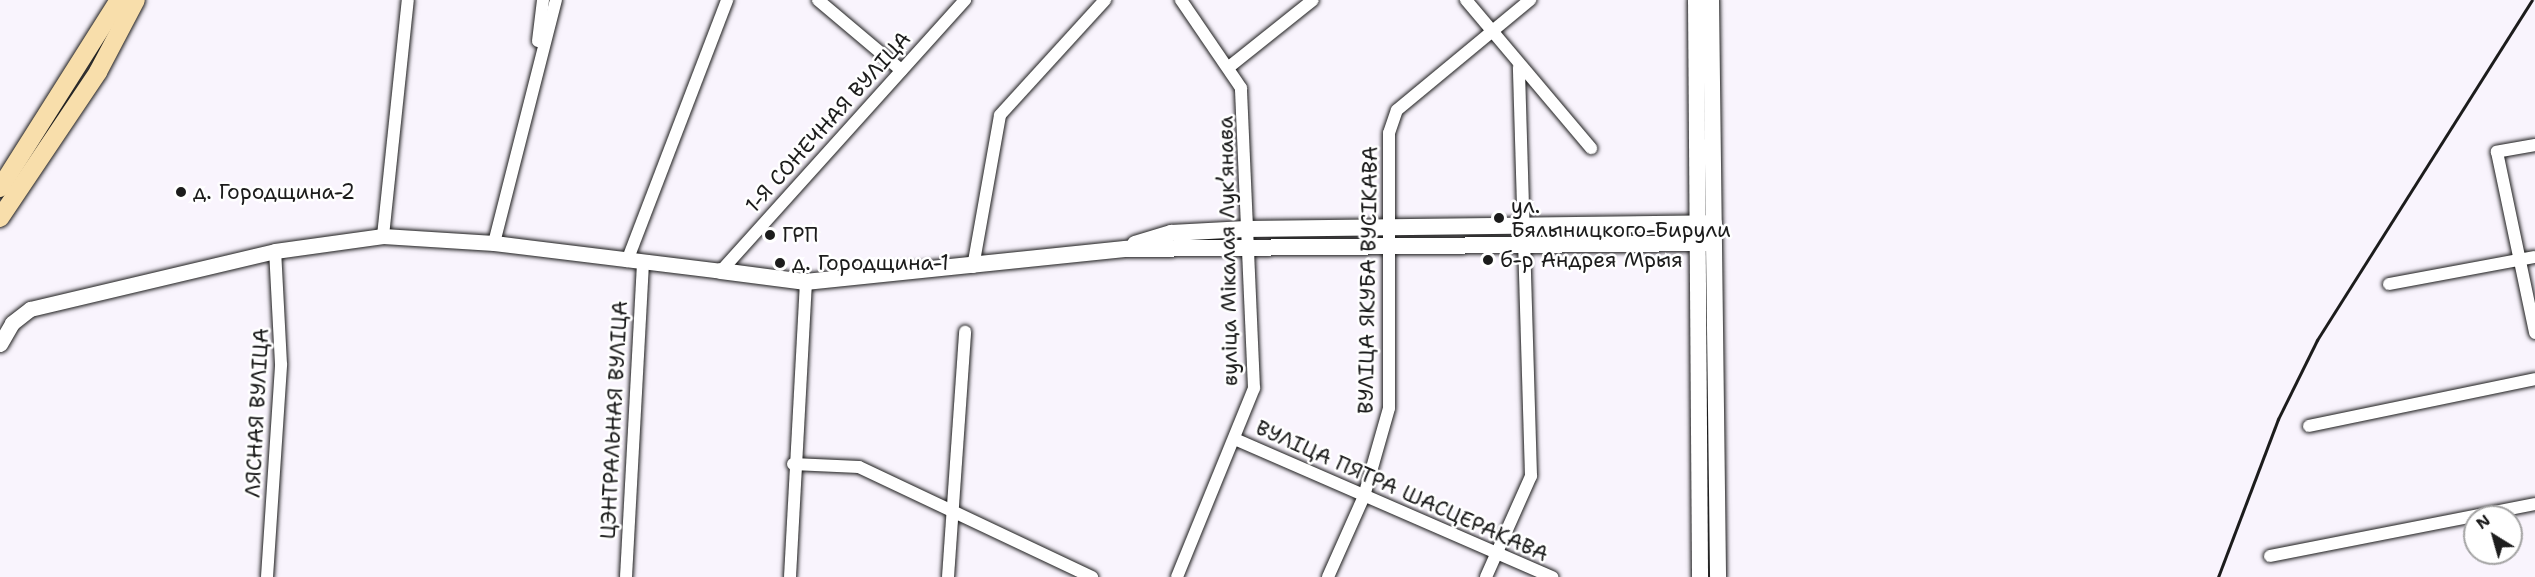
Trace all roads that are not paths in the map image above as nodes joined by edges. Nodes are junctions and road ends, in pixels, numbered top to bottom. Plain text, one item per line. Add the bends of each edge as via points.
1 (119, 0) edge
2 (136, 0) edge
3 (408, 0) edge
4 (543, 0) edge
5 (556, 0) edge
6 (727, 0) edge
7 (818, 0) edge
8 (965, 0) edge
9 (1104, 0) edge
10 (1181, 0) edge
11 (1313, 0) edge
12 (1466, 0) edge
13 (1530, 0) edge
14 (1696, 0) edge
15 (1711, 0) edge
16 (1491, 32) junction
17 (1229, 67) junction
18 (1519, 67) junction
19 (901, 70) junction
20 (534, 75) junction
21 (2535, 145) edge
22 (1591, 148) dead end
23 (0, 188) edge
24 (0, 218) edge
25 (1706, 224) junction
26 (1523, 235) junction
27 (383, 236) junction
28 (1247, 237) junction
29 (1386, 237) junction
30 (494, 243) junction
31 (1706, 243) junction
32 (275, 251) junction
33 (2535, 257) edge
34 (2520, 258) junction
35 (627, 261) junction
36 (643, 264) junction
37 (973, 267) junction
38 (721, 271) junction
39 (806, 282) junction
40 (2389, 284) dead end
41 (24, 312) junction
42 (0, 320) edge
43 (966, 332) dead end
44 (2535, 333) edge
45 (0, 344) edge
46 (2535, 379) edge
47 (2309, 426) dead end
48 (1237, 440) junction
49 (794, 464) junction
50 (1364, 496) junction
51 (2535, 504) edge
52 (951, 509) junction
53 (1496, 556) junction
54 (2270, 556) dead end
55 (267, 577) edge
56 (626, 577) edge
57 (790, 577) edge
58 (948, 577) edge
59 (1092, 577) edge
60 (1177, 577) edge
61 (1328, 577) edge
62 (1486, 577) edge
63 (1552, 577) edge
64 (1700, 577) edge
65 (1718, 577) edge

1 - 23 main road
2 - 24 main road via 98,72
3 - 27 street
4 - 20 street
5 - 20 street
6 - 35 street
7 - 19 street
8 - 19 street, 1-Я СОНЕЧНАЯ ВУЛІЦА
9 - 37 street via 1000,116
10 - 17 street, вуліца Мікалая Лукʼянава
11 - 17 street
12 - 16 street
13 - 16 street, ВУЛІЦА ЯКУБА ВУСІКАВА
14 - 25 main road
15 - 25 main road
16 - 18 street
16 - 29 street, ВУЛІЦА ЯКУБА ВУСІКАВА via 1397,110 1389,133
17 - 28 street, вуліца Мікалая Лукʼянава via 1241,88 1245,111
18 - 22 street
18 - 26 street
19 - 38 street, 1-Я СОНЕЧНАЯ ВУЛІЦА
20 - 30 street
21 - 34 street via 2497,152
25 - 26 main road
25 - 31 main road
26 - 29 main road
26 - 31 main road
26 - 53 street via 1531,476
27 - 30 street
27 - 32 street
28 - 29 main road
28 - 37 main road via 1171,233 1126,249
28 - 48 street, вуліца Мікалая Лукʼянава via 1254,388
29 - 50 street, ВУЛІЦА ЯКУБА ВУСІКАВА via 1389,408
30 - 35 street
31 - 64 main road
31 - 65 main road
32 - 41 street
32 - 55 street, ЛЯСНАЯ ВУЛІЦА via 281,364
33 - 34 street
34 - 40 street
34 - 44 street
35 - 36 street
36 - 38 street
36 - 56 street, ЦЭНТРАЛЬНАЯ ВУЛІЦА
37 - 39 main road
38 - 39 main road
39 - 49 street
41 - 42 street
41 - 45 street
43 - 52 street
46 - 47 street
48 - 50 street, ВУЛІЦА ПЯТРА ШАСЦЕРАКАВА
48 - 60 street, вуліца Мікалая Лукʼянава
49 - 52 street via 859,467
49 - 57 street
50 - 53 street, ВУЛІЦА ПЯТРА ШАСЦЕРАКАВА
50 - 61 street, ВУЛІЦА ЯКУБА ВУСІКАВА
51 - 54 street
52 - 58 street
52 - 59 street via 988,532
53 - 62 street
53 - 63 street, ВУЛІЦА ПЯТРА ШАСЦЕРАКАВА

